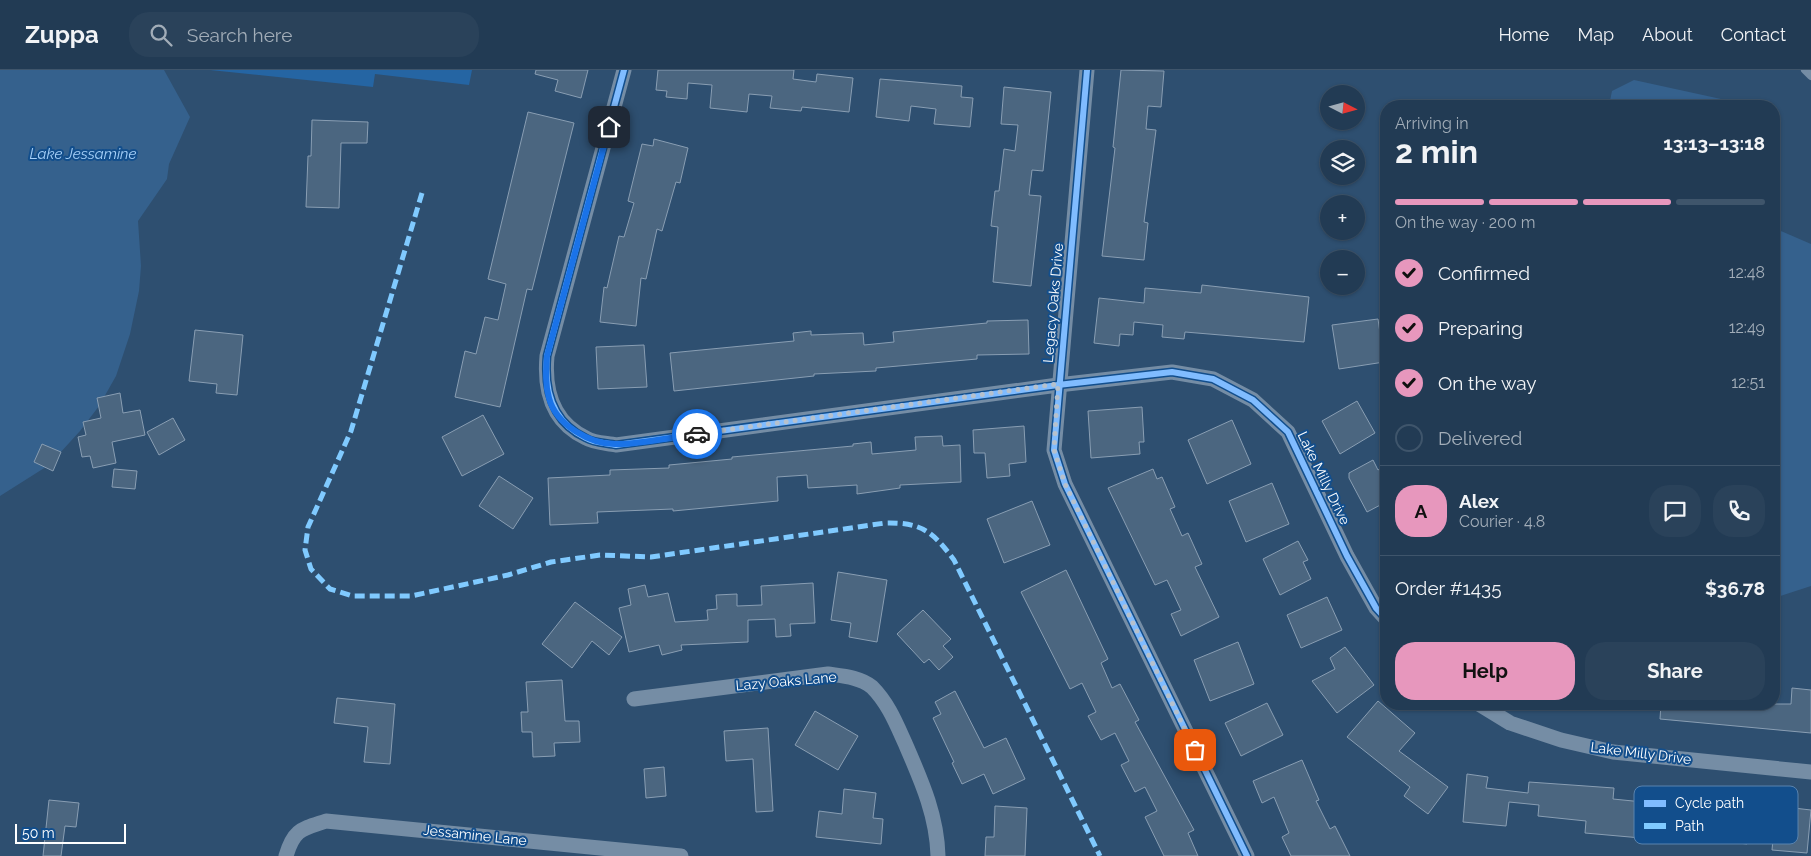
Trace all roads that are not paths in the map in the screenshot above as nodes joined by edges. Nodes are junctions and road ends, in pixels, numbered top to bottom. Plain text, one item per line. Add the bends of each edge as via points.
1 (624, 70) edge
2 (1087, 70) edge
3 (1805, 70) edge
4 (1811, 76) edge
5 (1058, 384) junction
6 (1380, 612) edge
7 (634, 699) dead end
8 (1489, 710) edge
9 (1811, 772) edge
10 (286, 856) edge
11 (681, 856) edge
12 (938, 856) edge
13 (1247, 856) edge

1 - 5 street, Lake Milly Drive via 547,356 550,400 564,422 586,439 616,445
2 - 5 street, Legacy Oaks Drive
3 - 4 lane
5 - 6 street, Lake Milly Drive via 1172,372 1213,379 1253,400 1288,432 1347,556
5 - 13 street, Legacy Oaks Drive via 1054,450 1065,484
7 - 12 street, Lazy Oaks Lane via 828,674 851,676 870,686 889,709 927,792
8 - 9 street, Lake Milly Drive via 1510,723 1561,740 1613,752
10 - 11 street, Jessamine Lane via 291,840 300,830 326,821

